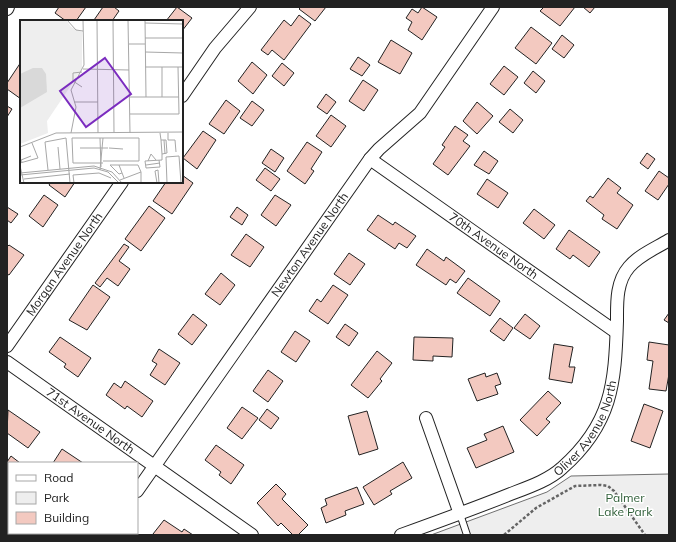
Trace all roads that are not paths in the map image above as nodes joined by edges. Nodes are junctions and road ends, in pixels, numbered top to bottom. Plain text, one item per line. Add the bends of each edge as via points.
1 (250, 7) edge
2 (493, 7) edge
3 (183, 95) edge
4 (370, 159) junction
5 (121, 183) edge
6 (669, 240) edge
7 (616, 332) junction
8 (7, 346) edge
9 (7, 362) edge
10 (426, 418) dead end
11 (155, 465) junction
12 (138, 490) edge
13 (460, 514) junction
14 (252, 535) edge
15 (401, 535) edge
16 (467, 535) edge

1 - 3 street via 215,48
2 - 4 street, Newton Avenue North via 420,113 379,148
4 - 7 street, 70th Avenue North
4 - 11 street, Newton Avenue North
5 - 8 street, Morgan Avenue North
6 - 7 street, Oliver Avenue North via 641,256 629,266 621,279
7 - 13 street, Oliver Avenue North via 612,387 599,425 588,442 561,470
9 - 11 street, 71st Avenue North
10 - 13 street
11 - 12 street, Newton Avenue North
11 - 14 street, 71st Avenue North
13 - 15 street, Oliver Avenue North
13 - 16 lane

